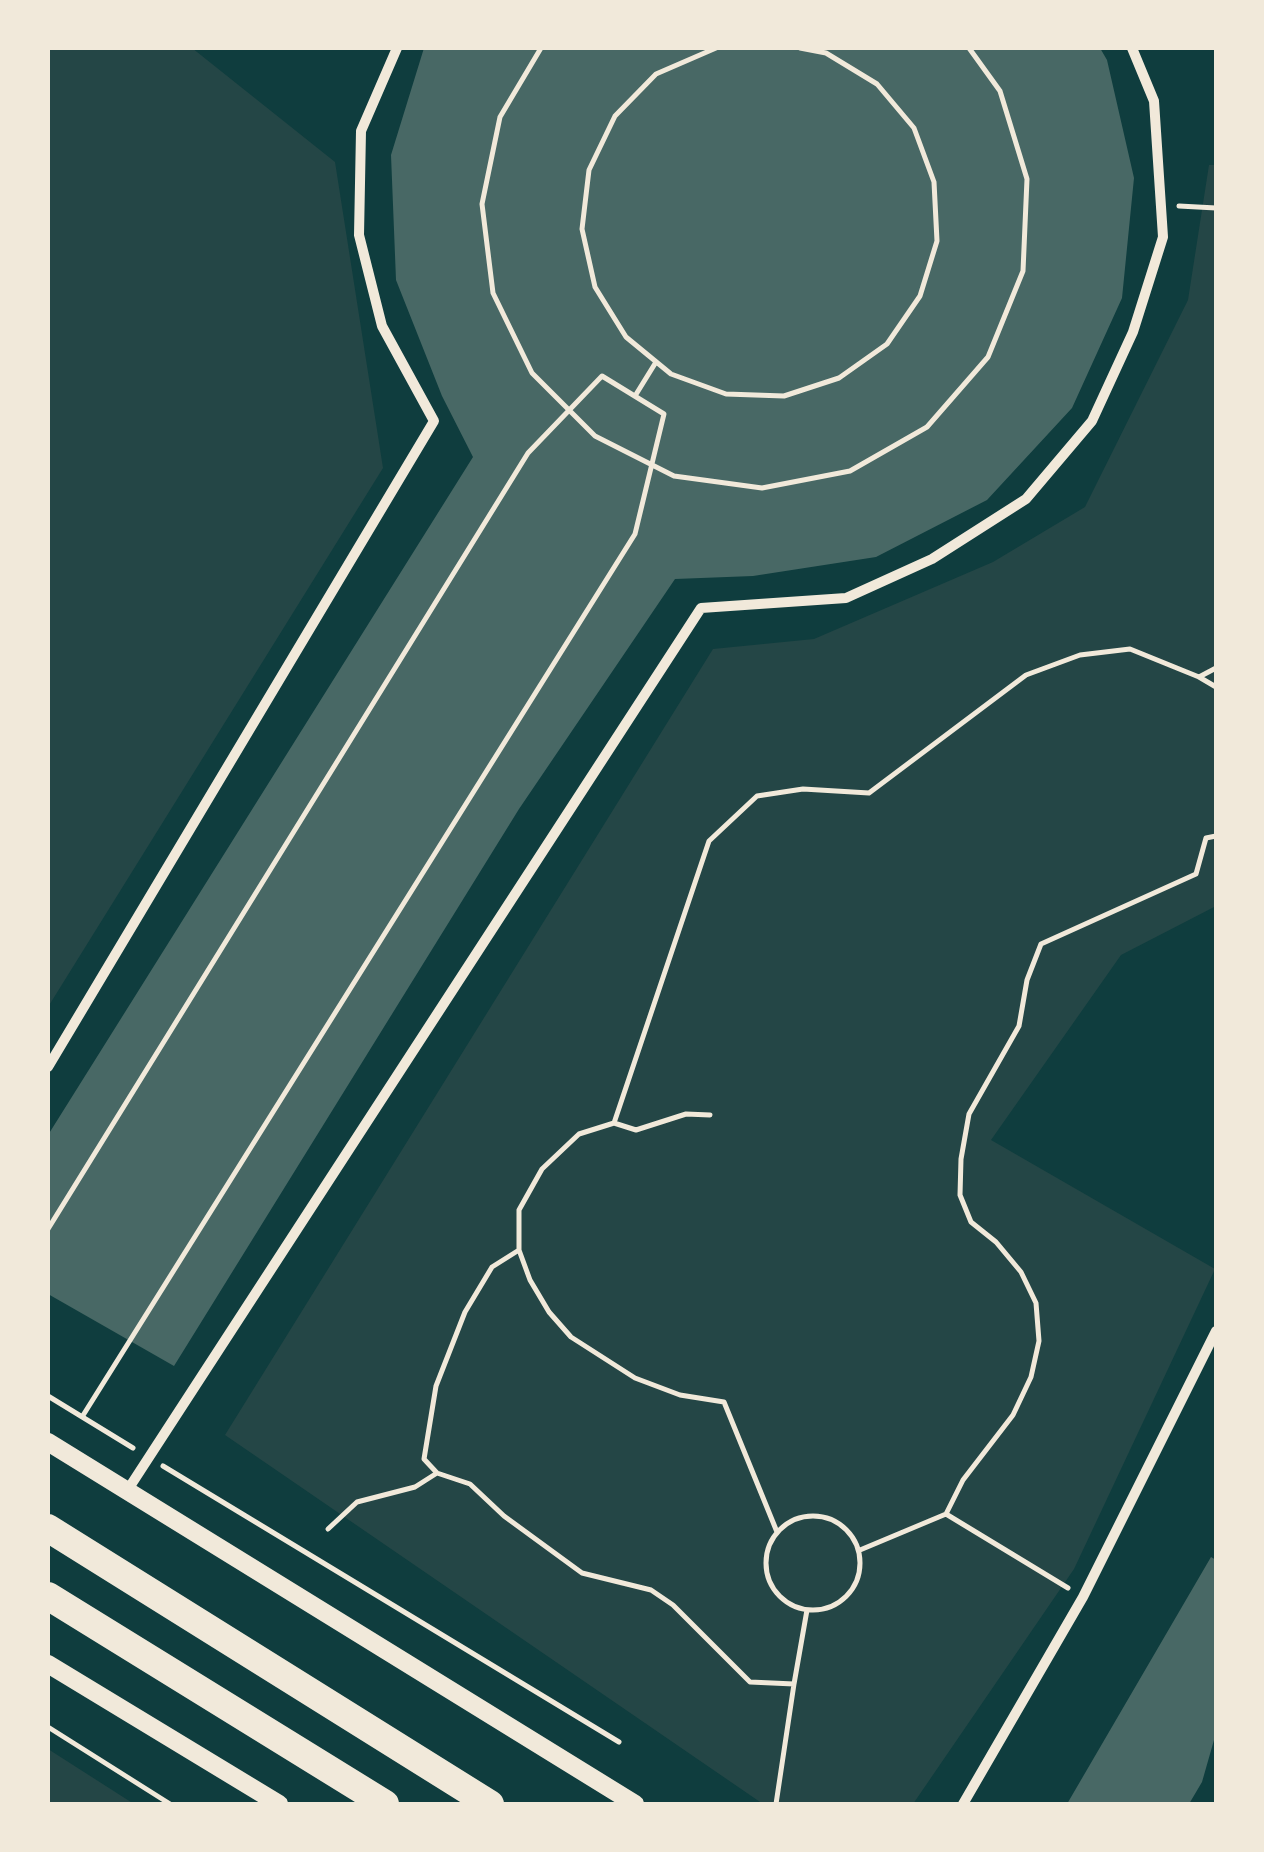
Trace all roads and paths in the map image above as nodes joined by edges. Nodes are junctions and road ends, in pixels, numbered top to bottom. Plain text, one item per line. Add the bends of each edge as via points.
1 (397, 48) edge
2 (541, 48) edge
3 (716, 48) edge
4 (800, 48) edge
5 (969, 48) edge
6 (1132, 48) edge
7 (1161, 206) junction
8 (1216, 208) edge
9 (656, 362) junction
10 (636, 396) junction
11 (569, 410) junction
12 (652, 464) junction
13 (1216, 668) edge
14 (1199, 677) junction
15 (1216, 688) edge
16 (1216, 836) edge
17 (48, 1067) edge
18 (710, 1115) dead end
19 (614, 1124) junction
20 (48, 1229) edge
21 (519, 1250) junction
22 (1216, 1331) edge
23 (48, 1396) edge
24 (82, 1417) junction
25 (48, 1442) edge
26 (150, 1458) junction
27 (436, 1473) junction
28 (127, 1491) junction
29 (946, 1514) junction
30 (48, 1528) edge
31 (328, 1529) dead end
32 (777, 1532) junction
33 (860, 1550) junction
34 (48, 1596) edge
35 (1083, 1597) junction
36 (807, 1610) junction
37 (48, 1664) edge
38 (794, 1684) junction
39 (48, 1727) edge
40 (618, 1742) dead end
41 (170, 1804) edge
42 (279, 1804) edge
43 (386, 1804) edge
44 (490, 1804) edge
45 (635, 1804) edge
46 (776, 1804) edge
47 (963, 1804) edge

1 - 17 street via 361,131 359,235 382,326 434,421
2 - 11 path via 500,117 482,204 493,293 532,373
3 - 9 path via 656,74 615,116 589,170 582,229 595,286 626,337
4 - 9 path via 826,53 877,84 914,128 934,182 937,241 920,296 886,344 840,378 784,396 726,394
5 - 12 path via 1000,90 1027,179 1023,271 988,357 927,427 850,471 762,488 674,476
6 - 7 street via 1154,101
7 - 8 path
7 - 26 street via 1162,237 1125,350 1092,421 1026,499 932,559 846,598 701,608
9 - 10 path
10 - 11 path via 602,376
10 - 12 path via 664,414
11 - 12 path via 595,436
11 - 20 path via 528,453
12 - 24 path via 635,534
13 - 14 path
14 - 15 path
14 - 19 path via 1130,649 1080,655 1026,676 870,792 757,796 709,841
16 - 29 path via 1206,838 1196,874 1042,944 1026,980 1020,1026 968,1114 960,1196 971,1222 1021,1272 1036,1303 1038,1341 1013,1416 963,1480
18 - 19 path via 686,1114 636,1130
19 - 21 path via 578,1134 542,1169 519,1210
21 - 27 path via 492,1266 465,1312 436,1386 424,1459
21 - 32 path via 549,1312 571,1337 636,1378 724,1402
22 - 35 street
23 - 24 path
24 - 26 path
25 - 28 street
26 - 28 street
26 - 40 path
27 - 31 path via 357,1502
27 - 38 path via 470,1484 582,1572 651,1590 750,1682
28 - 45 street
29 - 33 path
29 - 35 path
30 - 44 highway
32 - 33 path via 817,1515 844,1526
32 - 36 path via 766,1558 772,1586 792,1606
33 - 36 path via 849,1595 822,1610
34 - 43 highway
35 - 47 street
36 - 38 path
37 - 42 street
38 - 46 path
39 - 41 path

